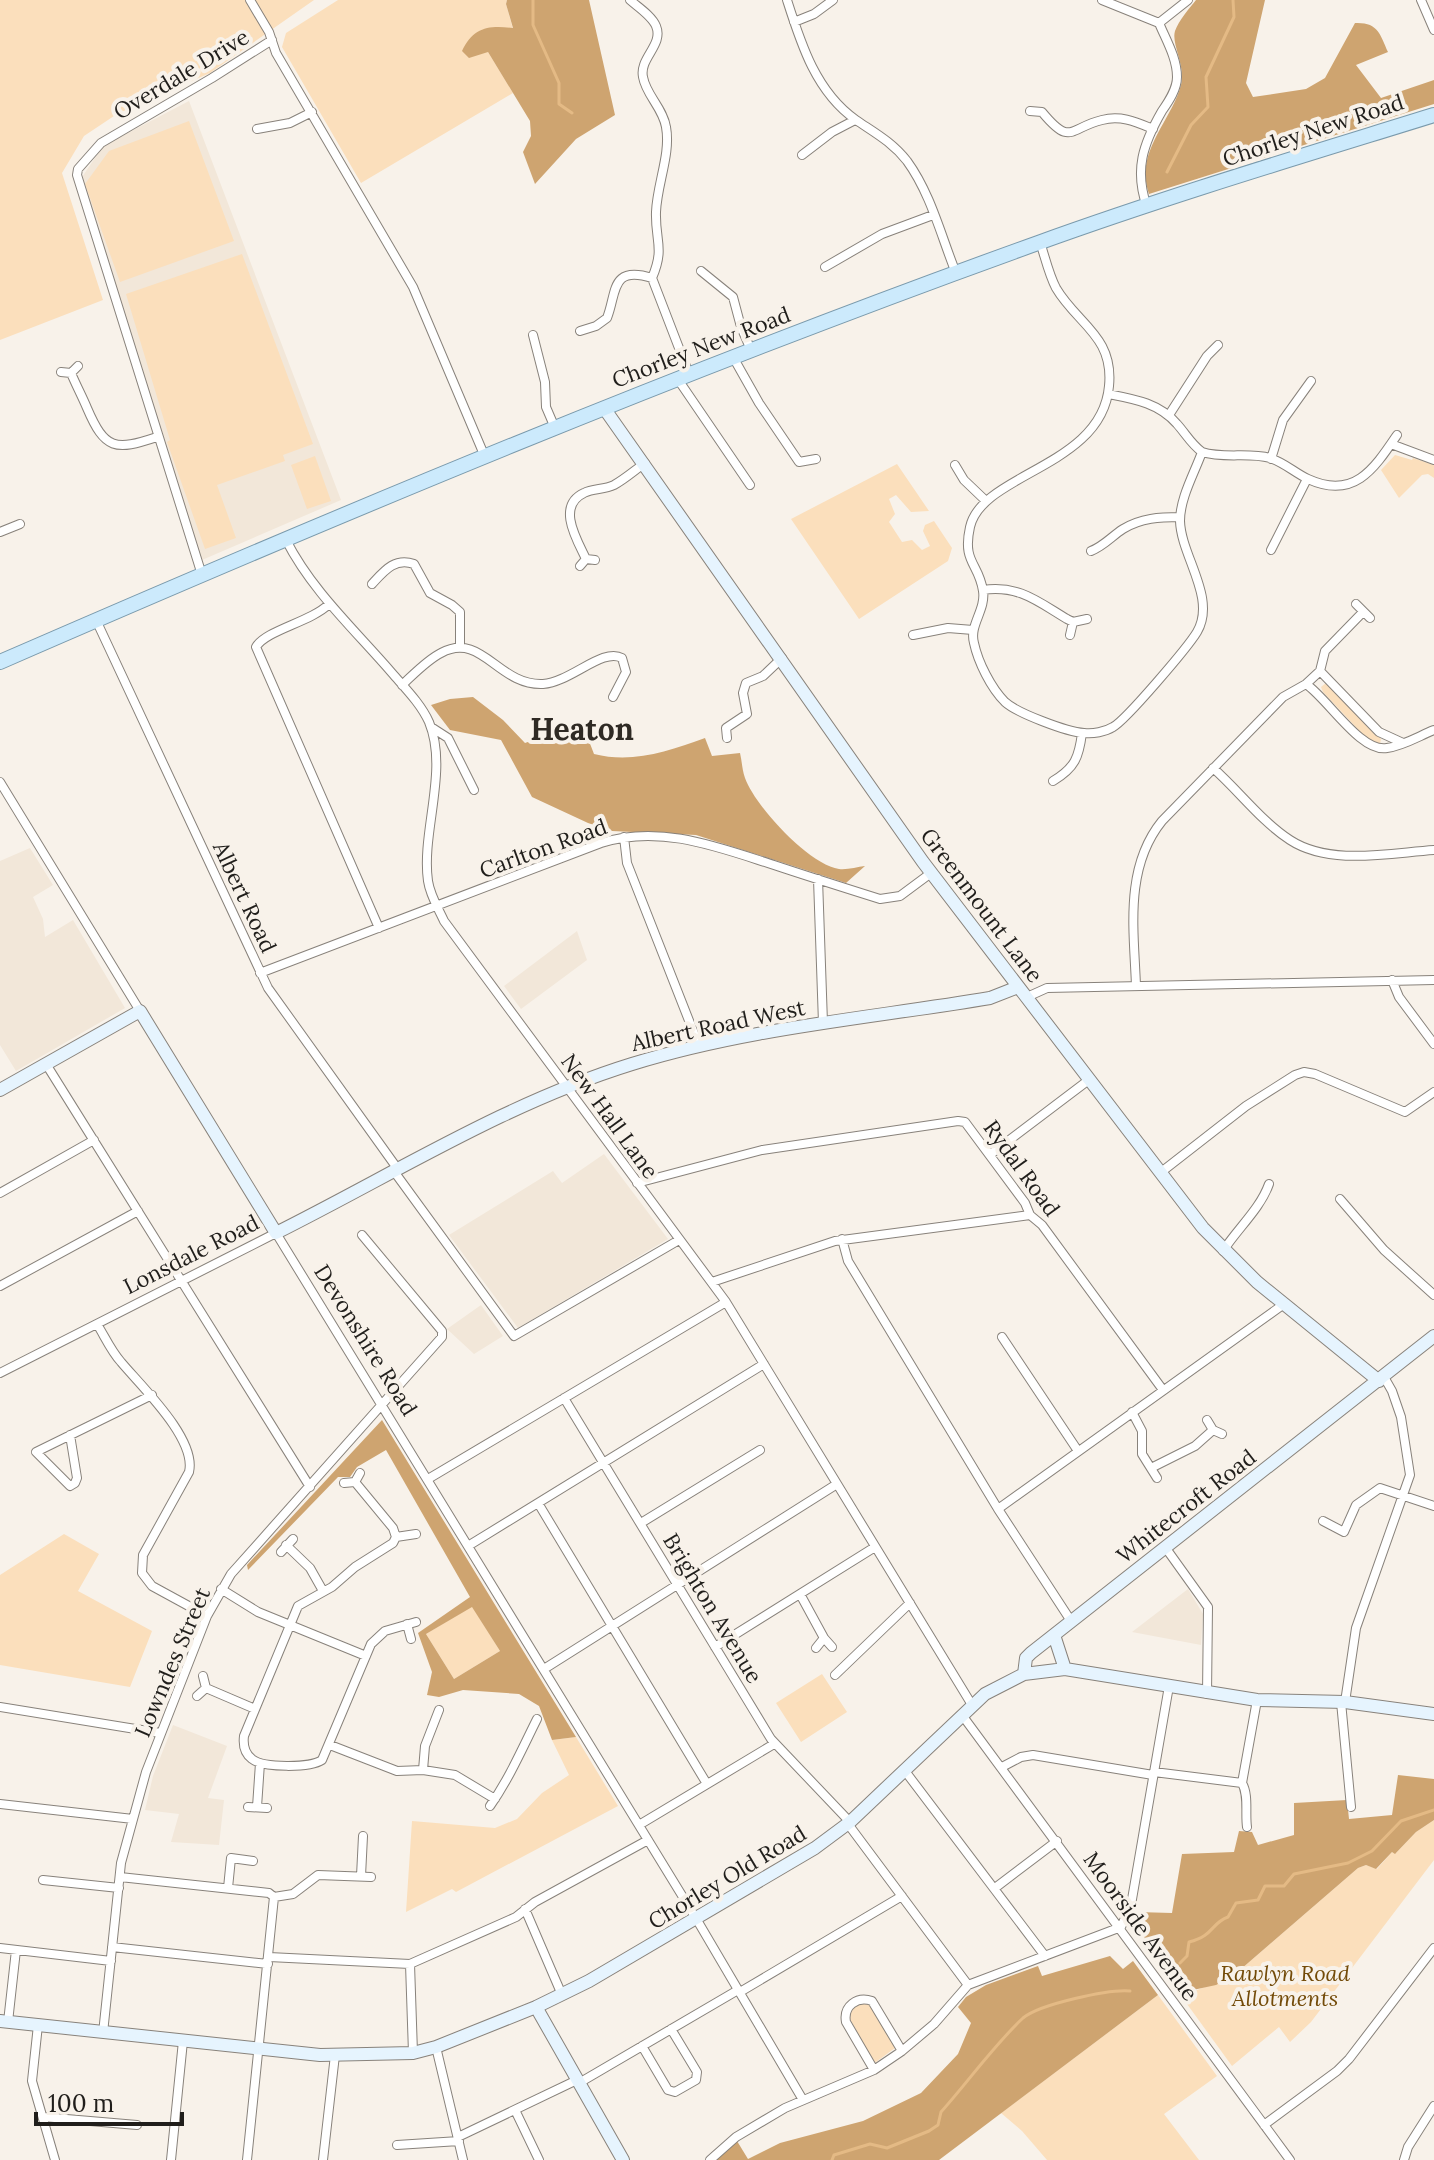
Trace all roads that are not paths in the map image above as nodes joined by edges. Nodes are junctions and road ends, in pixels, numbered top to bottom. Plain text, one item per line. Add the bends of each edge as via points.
1 (250, 0) edge
2 (630, 0) edge
3 (787, 0) edge
4 (833, 0) edge
5 (1102, 0) edge
6 (1188, 0) edge
7 (1421, 0) edge
8 (794, 22) junction
9 (1159, 23) junction
10 (1434, 30) edge
11 (272, 40) junction
12 (1043, 101) dead end
13 (1030, 111) dead end
14 (312, 112) junction
15 (1042, 112) junction
16 (1434, 115) edge
17 (855, 120) junction
18 (257, 129) dead end
19 (1153, 129) junction
20 (802, 156) dead end
21 (1147, 207) junction
22 (933, 215) junction
23 (1040, 242) junction
24 (820, 257) dead end
25 (701, 271) dead end
26 (956, 273) junction
27 (652, 278) junction
28 (580, 331) dead end
29 (533, 335) dead end
30 (1218, 345) dead end
31 (751, 350) junction
32 (733, 357) junction
33 (70, 370) dead end
34 (683, 376) junction
35 (1311, 381) dead end
36 (1108, 394) junction
37 (604, 408) junction
38 (1169, 415) junction
39 (555, 428) junction
40 (1397, 435) dead end
41 (157, 437) junction
42 (1391, 444) junction
43 (1202, 452) junction
44 (485, 457) junction
45 (816, 459) dead end
46 (1271, 459) junction
47 (1434, 460) edge
48 (645, 463) junction
49 (955, 465) dead end
50 (1307, 479) junction
51 (750, 485) dead end
52 (986, 501) junction
53 (1180, 517) junction
54 (20, 524) dead end
55 (0, 532) edge
56 (286, 540) junction
57 (1271, 550) dead end
58 (1091, 551) dead end
59 (587, 562) dead end
60 (373, 567) dead end
61 (202, 575) junction
62 (380, 575) junction
63 (372, 584) dead end
64 (983, 590) junction
65 (1214, 603) dead end
66 (329, 604) junction
67 (1356, 604) dead end
68 (1203, 605) junction
69 (469, 606) dead end
70 (460, 612) junction
71 (1087, 619) dead end
72 (95, 620) junction
73 (1073, 622) junction
74 (973, 630) junction
75 (927, 632) junction
76 (913, 635) dead end
77 (1070, 635) dead end
78 (930, 643) dead end
79 (460, 647) junction
80 (782, 658) junction
81 (0, 662) edge
82 (1320, 671) junction
83 (1306, 684) junction
84 (402, 685) junction
85 (620, 686) junction
86 (628, 692) dead end
87 (613, 697) dead end
88 (431, 727) junction
89 (1434, 730) edge
90 (1082, 733) junction
91 (727, 738) dead end
92 (1404, 743) junction
93 (1213, 768) junction
94 (1053, 781) dead end
95 (0, 782) edge
96 (474, 790) dead end
97 (624, 837) junction
98 (1434, 850) edge
99 (931, 873) junction
100 (818, 879) junction
101 (437, 906) junction
102 (379, 928) junction
103 (260, 973) junction
104 (1392, 980) junction
105 (1434, 980) edge
106 (1136, 986) junction
107 (1022, 992) junction
108 (140, 1011) junction
109 (823, 1023) junction
110 (1434, 1044) edge
111 (699, 1046) junction
112 (46, 1064) junction
113 (1090, 1079) junction
114 (567, 1087) junction
115 (0, 1090) edge
116 (1434, 1092) edge
117 (94, 1140) junction
118 (991, 1154) junction
119 (395, 1169) junction
120 (1160, 1173) junction
121 (637, 1183) junction
122 (1269, 1184) dead end
123 (0, 1193) edge
124 (1340, 1199) dead end
125 (138, 1211) junction
126 (1030, 1215) junction
127 (276, 1233) junction
128 (362, 1235) dead end
129 (842, 1239) junction
130 (679, 1240) junction
131 (1223, 1251) junction
132 (182, 1281) junction
133 (712, 1282) junction
134 (0, 1286) edge
135 (1434, 1295) edge
136 (726, 1302) junction
137 (1284, 1304) junction
138 (97, 1324) junction
139 (1434, 1336) edge
140 (1002, 1337) dead end
141 (764, 1364) junction
142 (0, 1373) edge
143 (1382, 1379) junction
144 (1163, 1390) junction
145 (152, 1395) junction
146 (564, 1398) junction
147 (382, 1404) junction
148 (1132, 1412) junction
149 (1207, 1420) dead end
150 (70, 1435) junction
151 (760, 1450) dead end
152 (1078, 1451) junction
153 (604, 1462) junction
154 (1151, 1468) junction
155 (1157, 1478) dead end
156 (428, 1479) junction
157 (344, 1483) dead end
158 (837, 1484) junction
159 (310, 1487) junction
160 (1404, 1495) junction
161 (538, 1503) junction
162 (1434, 1506) edge
163 (998, 1509) junction
164 (1323, 1521) dead end
165 (641, 1523) junction
166 (416, 1534) dead end
167 (396, 1537) junction
168 (287, 1545) dead end
169 (468, 1546) junction
170 (875, 1547) junction
171 (1165, 1547) junction
172 (677, 1586) junction
173 (221, 1589) junction
174 (323, 1591) junction
175 (800, 1594) junction
176 (910, 1603) junction
177 (207, 1616) junction
178 (1071, 1621) junction
179 (289, 1626) junction
180 (611, 1627) junction
181 (1054, 1635) junction
182 (824, 1638) junction
183 (411, 1639) dead end
184 (715, 1647) junction
185 (832, 1647) dead end
186 (816, 1648) dead end
187 (366, 1656) junction
188 (544, 1669) junction
189 (1065, 1669) junction
190 (1024, 1674) junction
191 (835, 1675) dead end
192 (203, 1676) dead end
193 (1169, 1686) junction
194 (206, 1688) junction
195 (1207, 1694) junction
196 (197, 1696) dead end
197 (1257, 1700) junction
198 (1343, 1702) junction
199 (0, 1707) edge
200 (255, 1709) junction
201 (439, 1710) dead end
202 (967, 1710) junction
203 (1434, 1714) edge
204 (537, 1719) dead end
205 (433, 1724) junction
206 (444, 1728) dead end
207 (160, 1733) junction
208 (774, 1744) junction
209 (330, 1745) junction
210 (260, 1763) junction
211 (1002, 1767) junction
212 (423, 1770) junction
213 (905, 1771) junction
214 (1154, 1773) junction
215 (1242, 1783) junction
216 (707, 1784) junction
217 (0, 1804) edge
218 (257, 1807) dead end
219 (1351, 1807) dead end
220 (133, 1819) junction
221 (849, 1823) junction
222 (639, 1825) junction
223 (1247, 1827) dead end
224 (363, 1836) dead end
225 (648, 1840) junction
226 (1057, 1841) junction
227 (253, 1861) dead end
228 (361, 1876) junction
229 (120, 1877) junction
230 (371, 1877) dead end
231 (43, 1880) dead end
232 (119, 1888) junction
233 (228, 1888) junction
234 (995, 1888) junction
235 (902, 1896) junction
236 (274, 1897) junction
237 (525, 1909) junction
238 (697, 1920) junction
239 (1121, 1927) junction
240 (112, 1947) junction
241 (0, 1948) edge
242 (1434, 1948) edge
243 (16, 1950) junction
244 (1045, 1956) junction
245 (111, 1961) junction
246 (269, 1961) junction
247 (410, 1964) junction
248 (968, 1985) junction
249 (739, 1991) junction
250 (562, 1995) junction
251 (536, 2007) junction
252 (4, 2021) edge
253 (38, 2025) junction
254 (671, 2029) junction
255 (103, 2033) junction
256 (183, 2041) junction
257 (642, 2046) junction
258 (436, 2047) junction
259 (260, 2049) junction
260 (902, 2051) junction
261 (413, 2053) junction
262 (335, 2055) junction
263 (874, 2070) junction
264 (578, 2082) junction
265 (803, 2100) junction
266 (1434, 2106) edge
267 (515, 2110) junction
268 (43, 2117) junction
269 (137, 2125) dead end
270 (1264, 2125) junction
271 (458, 2139) junction
272 (397, 2145) dead end
273 (55, 2160) edge
274 (171, 2160) edge
275 (247, 2160) edge
276 (323, 2160) edge
277 (463, 2160) edge
278 (539, 2160) edge
279 (623, 2160) edge
280 (710, 2160) edge
281 (1290, 2160) edge
282 (1404, 2160) edge

1 - 11 street
2 - 27 street via 655,23 656,42 642,76 664,119 667,141 656,209 660,257
3 - 8 street
4 - 8 street
5 - 9 street
6 - 9 street
7 - 10 street
8 - 17 street via 815,74
9 - 19 street via 1176,62 1177,78
11 - 14 street, Overdale Drive
11 - 41 street, Overdale Drive via 93,148 78,169 77,182
12 - 15 street
13 - 15 street
14 - 18 street via 290,123
14 - 44 street, Overdale Drive via 413,287
15 - 19 street via 1056,129 1069,133 1113,118
16 - 21 main road, Chorley New Road
17 - 20 street
17 - 22 street via 888,140 907,161
19 - 21 street via 1139,170
21 - 23 main road, Chorley New Road
22 - 24 street via 882,234 826,269
22 - 26 street
23 - 26 main road, Chorley New Road
23 - 36 street via 1055,286 1100,340 1109,371
25 - 31 street via 733,297
26 - 31 main road, Chorley New Road
27 - 28 street via 634,276 618,282 607,318
27 - 34 street
29 - 39 street
30 - 38 street via 1204,353
31 - 32 main road, Chorley New Road
32 - 34 main road, Chorley New Road
32 - 45 street via 799,462
33 - 41 street via 94,427 108,442 128,445
34 - 37 main road, Chorley New Road
34 - 51 street
35 - 46 street via 1283,420
36 - 38 street via 1145,402
36 - 52 street via 1098,417 1075,445
37 - 39 main road, Chorley New Road
37 - 48 street, Greenmount Lane
38 - 43 street
39 - 44 main road, Chorley New Road
40 - 42 street
41 - 61 street, Overdale Drive
42 - 47 street
42 - 50 street via 1356,482 1334,486
43 - 46 street
43 - 53 street
44 - 56 main road, Chorley New Road
46 - 50 street
48 - 59 street via 613,485 574,499 570,519
48 - 80 street, Greenmount Lane
49 - 52 street via 961,483
50 - 57 street via 1286,530
52 - 64 street via 972,521 968,549
53 - 58 street via 1143,520 1123,529 1106,549
53 - 68 street
54 - 55 street
56 - 61 main road, Chorley New Road
56 - 66 street, New Hall Lane
60 - 62 street
61 - 72 main road, Chorley New Road
62 - 63 street
62 - 70 street via 392,564 409,561 430,593
64 - 73 street via 1017,590
64 - 74 street
65 - 68 street
66 - 84 street, New Hall Lane
66 - 102 street via 259,641 257,651
67 - 82 street via 1366,615 1325,651
68 - 90 street via 1196,633 1121,722 1104,731
69 - 70 street
70 - 79 street
71 - 73 street
72 - 81 main road, Chorley New Road
72 - 103 street, Albert Road
73 - 77 street
74 - 75 street
74 - 90 street via 974,644 1008,711
75 - 76 street
75 - 78 street
79 - 84 street via 437,655
79 - 85 street via 483,655 519,687 563,680 613,654 626,667
80 - 91 street via 746,683 747,714 726,728
80 - 99 street, Greenmount Lane
82 - 83 street
82 - 92 street via 1379,732
83 - 92 street via 1367,744 1379,749
83 - 93 street via 1283,697
84 - 88 street, New Hall Lane
85 - 86 street
85 - 87 street
88 - 96 street via 448,738
88 - 101 street, New Hall Lane via 435,760 428,879
89 - 92 street
90 - 94 street via 1069,778
93 - 98 street via 1301,846 1350,855
93 - 106 street via 1162,821 1142,855 1134,888
95 - 108 street, Devonshire Road
97 - 100 street, Carlton Road via 692,839
97 - 101 street, Carlton Road
97 - 111 street via 627,863
99 - 100 street, Carlton Road via 900,896 885,900
99 - 107 street, Greenmount Lane
100 - 109 street
101 - 102 street, Carlton Road
101 - 114 street, New Hall Lane
102 - 103 street, Carlton Road
103 - 119 street, Albert Road
104 - 105 street, Albert Road West
104 - 106 street, Albert Road West
104 - 110 street
106 - 107 street, Albert Road West
107 - 109 street, Albert Road West
107 - 113 street, Greenmount Lane
108 - 112 street
108 - 127 street, Devonshire Road
109 - 111 street, Albert Road West
111 - 114 street, Albert Road West
112 - 115 street
112 - 117 street
113 - 118 street
113 - 120 street, Greenmount Lane
114 - 119 street, Albert Road West
114 - 121 street, New Hall Lane
116 - 120 street via 1405,1112 1315,1074 1299,1073 1246,1106
117 - 123 street
117 - 125 street
118 - 121 street, Rydal Road via 968,1124 958,1121 762,1150
118 - 126 street, Rydal Road
119 - 127 street, Lonsdale Road
119 - 130 street, Albert Road via 514,1336
120 - 131 street, Greenmount Lane
121 - 130 street, New Hall Lane
122 - 131 street via 1261,1203
124 - 135 street via 1384,1250
125 - 132 street
125 - 134 street
126 - 129 street
126 - 144 street, Rydal Road
127 - 132 street, Lonsdale Road
127 - 147 street, Devonshire Road
128 - 147 street, Lowndes Street via 443,1334
129 - 133 street
129 - 163 street via 848,1261
130 - 133 street, New Hall Lane
131 - 137 street, Greenmount Lane
132 - 138 street, Lonsdale Road
132 - 159 street
133 - 136 street, New Hall Lane
136 - 141 street, New Hall Lane
136 - 146 street
137 - 143 street, Greenmount Lane
137 - 144 street
138 - 142 street, Lonsdale Road
138 - 145 street via 118,1359
139 - 143 street, Whitecroft Road
140 - 152 street
141 - 153 street
141 - 158 street, New Hall Lane
143 - 160 street via 1395,1397 1409,1454
143 - 171 street, Whitecroft Road
144 - 148 street
145 - 150 street
145 - 177 street via 186,1448 190,1466 143,1555 142,1573 152,1586
146 - 153 street, Brighton Avenue
146 - 156 street
147 - 156 street, Devonshire Road
147 - 159 street, Lowndes Street
148 - 152 street
148 - 154 street via 1142,1431 1142,1454
149 - 154 street via 1218,1432
150 - 150 street via 36,1452 70,1486 77,1478
151 - 165 street
152 - 163 street
153 - 161 street
153 - 165 street, Brighton Avenue
154 - 155 street
156 - 169 street, Devonshire Road
157 - 167 street via 357,1478
158 - 170 street, New Hall Lane
158 - 172 street
159 - 173 street, Lowndes Street
160 - 162 street
160 - 164 street via 1377,1488 1356,1505 1344,1532
160 - 198 street via 1356,1628
161 - 169 street
161 - 180 street
163 - 178 street
165 - 172 street, Brighton Avenue
166 - 167 street
167 - 174 street
168 - 174 street via 314,1573
169 - 188 street, Devonshire Road
170 - 175 street
170 - 176 street, New Hall Lane
171 - 178 street, Whitecroft Road
171 - 195 street via 1208,1607
172 - 180 street
172 - 184 street, Brighton Avenue
173 - 177 street, Lowndes Street
173 - 179 street
174 - 179 street via 302,1602
175 - 182 street
175 - 184 street
176 - 191 street
176 - 202 street, New Hall Lane
177 - 207 street, Lowndes Street
178 - 181 street, Whitecroft Road
179 - 187 street
179 - 200 street
180 - 188 street
180 - 216 street
181 - 189 street
181 - 190 street, Whitecroft Road via 1028,1655
182 - 185 street
182 - 186 street
183 - 187 street via 412,1623 379,1635
184 - 208 street, Brighton Avenue
187 - 209 street
188 - 222 street, Devonshire Road
189 - 190 street, Chorley Old Road
189 - 193 street, Chorley Old Road
190 - 202 street, Chorley Old Road via 1000,1684
192 - 194 street
193 - 195 street, Chorley Old Road
193 - 214 street
194 - 196 street
194 - 200 street
195 - 197 street, Chorley Old Road
197 - 198 street, Chorley Old Road
197 - 215 street
198 - 203 street, Chorley Old Road
198 - 219 street
199 - 207 street
200 - 210 street via 243,1745
201 - 205 street
202 - 211 street, Moorside Avenue
202 - 213 street, Chorley Old Road
204 - 212 street via 526,1730 508,1781 493,1802 463,1778
205 - 206 street
205 - 212 street
207 - 220 street, Lowndes Street
208 - 216 street
208 - 221 street, Brighton Avenue
209 - 210 street via 315,1765
209 - 212 street via 397,1771
210 - 218 street
211 - 214 street via 1033,1755
211 - 226 street, Moorside Avenue
213 - 221 street, Chorley Old Road
213 - 234 street
214 - 215 street
214 - 239 street via 1131,1905
215 - 223 street
216 - 222 street
217 - 220 street
220 - 229 street, Lowndes Street
221 - 235 street, Brighton Avenue
221 - 238 street, Chorley Old Road
222 - 225 street, Devonshire Road
224 - 228 street via 357,1851
225 - 237 street
225 - 238 street, Devonshire Road
226 - 234 street
226 - 239 street, Moorside Avenue
227 - 233 street via 231,1858
228 - 230 street
228 - 236 street via 318,1875 293,1894
229 - 232 street, Lowndes Street
229 - 233 street
231 - 232 street
232 - 240 street, Lowndes Street
233 - 236 street
234 - 244 street
235 - 248 street, Brighton Avenue
235 - 249 street
236 - 246 street
237 - 247 street
237 - 250 street
238 - 249 street, Devonshire Road
238 - 250 street, Chorley Old Road
239 - 244 street
239 - 270 street, Moorside Avenue
240 - 245 street, Lowndes Street
240 - 246 street
241 - 243 street
242 - 270 street via 1343,2065
243 - 245 street
243 - 252 street
244 - 248 street
245 - 255 street, Lowndes Street
246 - 247 street
246 - 259 street
247 - 261 street
248 - 260 street
249 - 254 street
249 - 265 street, Devonshire Road
250 - 251 street, Chorley Old Road
251 - 258 street, Chorley Old Road
251 - 264 street
252 - 253 street, Chorley Old Road
253 - 255 street, Chorley Old Road
253 - 268 street via 32,2081
254 - 257 street
254 - 257 street via 697,2072 696,2080 675,2092 668,2090
255 - 256 street, Chorley Old Road
256 - 259 street, Chorley Old Road
256 - 274 street
257 - 264 street
258 - 261 street, Chorley Old Road
258 - 271 street
259 - 262 street, Chorley Old Road
259 - 275 street
260 - 263 street
260 - 263 street via 872,2001 850,2005 846,2022
261 - 262 street, Chorley Old Road
262 - 276 street
263 - 265 street
264 - 267 street
264 - 279 street
265 - 280 street via 736,2137
266 - 282 street
267 - 271 street
267 - 278 street
268 - 269 street
268 - 273 street
270 - 281 street, Moorside Avenue
271 - 272 street
271 - 277 street

